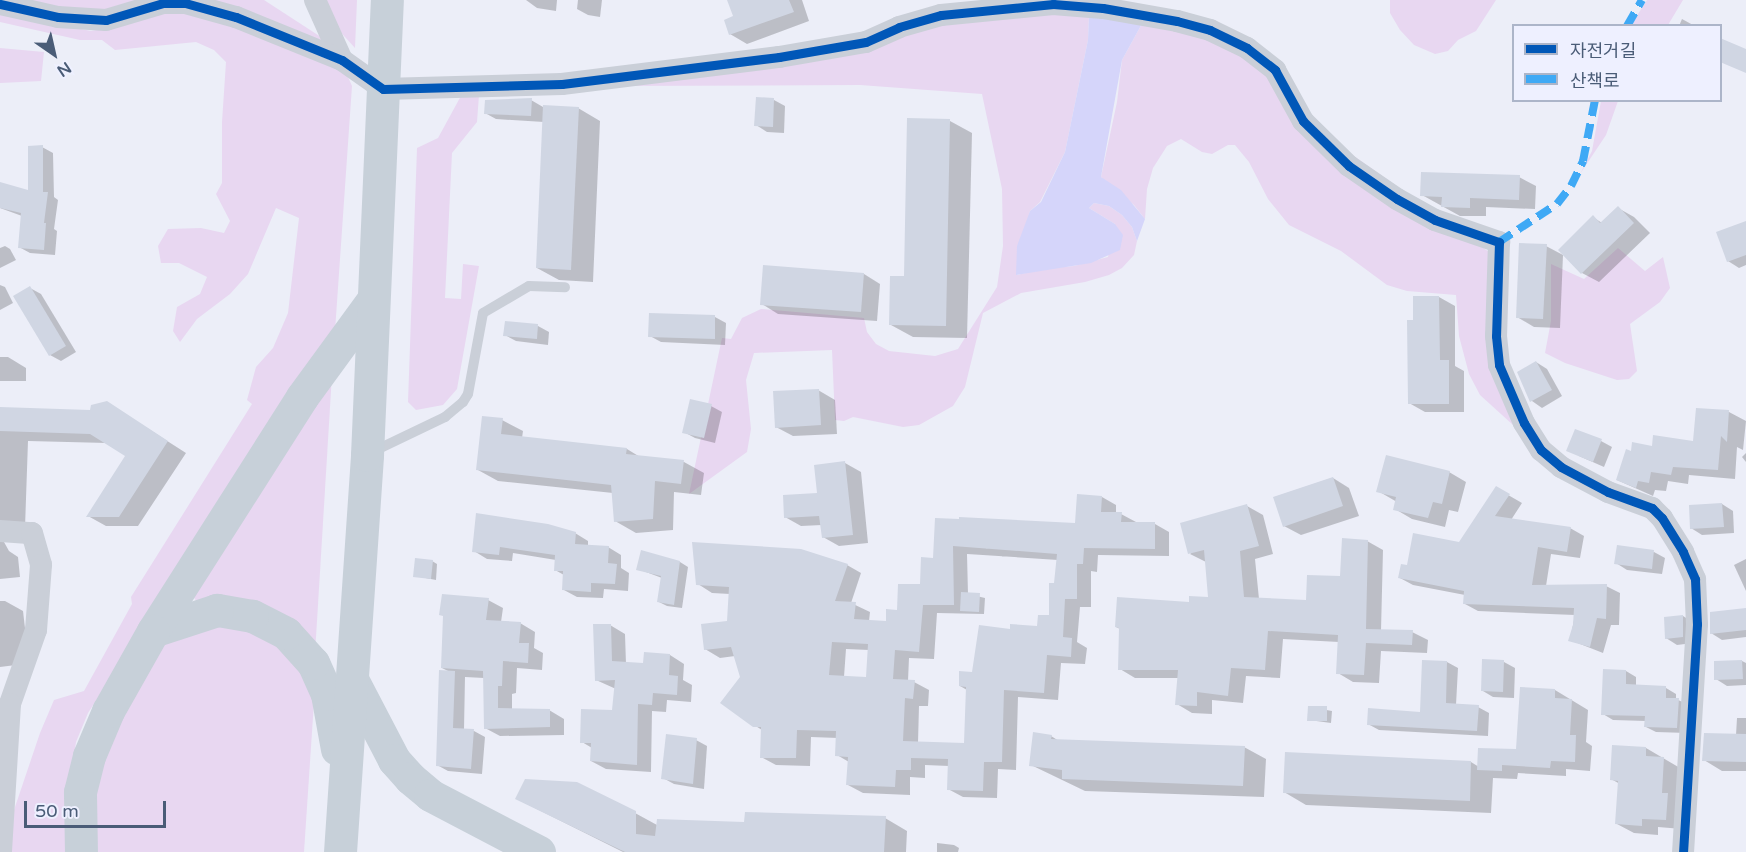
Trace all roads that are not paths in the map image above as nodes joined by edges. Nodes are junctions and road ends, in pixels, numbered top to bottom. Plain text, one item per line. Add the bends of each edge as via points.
1 (315, 0) edge
2 (387, 0) edge
3 (0, 4) edge
4 (342, 60) junction
5 (383, 89) junction
6 (565, 287) dead end
7 (372, 301) junction
8 (367, 455) junction
9 (0, 531) edge
10 (153, 631) junction
11 (354, 683) junction
12 (345, 793) junction
13 (1, 852) edge
14 (81, 852) edge
15 (340, 852) edge
16 (539, 852) edge
17 (1683, 852) edge

1 - 4 street
2 - 5 highway
3 - 4 street via 58,17 106,20 163,3 185,3 236,17
4 - 5 street
5 - 7 highway
5 - 17 street via 562,84 779,57 866,42 941,15 1053,4 1177,21 1210,30 1247,48 1275,70 1303,121 1349,166 1435,220 1499,242 1498,365 1524,423 1541,450 1561,467 1652,508 1683,552 1695,579 1697,624
6 - 8 lane via 529,286 483,313 468,394 463,402 445,417
7 - 8 highway
7 - 10 highway via 302,397
8 - 11 highway
9 - 13 street via 32,533 41,565 36,630 10,704
10 - 12 highway via 217,610 252,616 286,633 313,663 327,694
10 - 14 highway via 108,711 90,756 80,792
11 - 12 highway
11 - 16 highway via 394,760 410,778 430,795
12 - 15 highway

